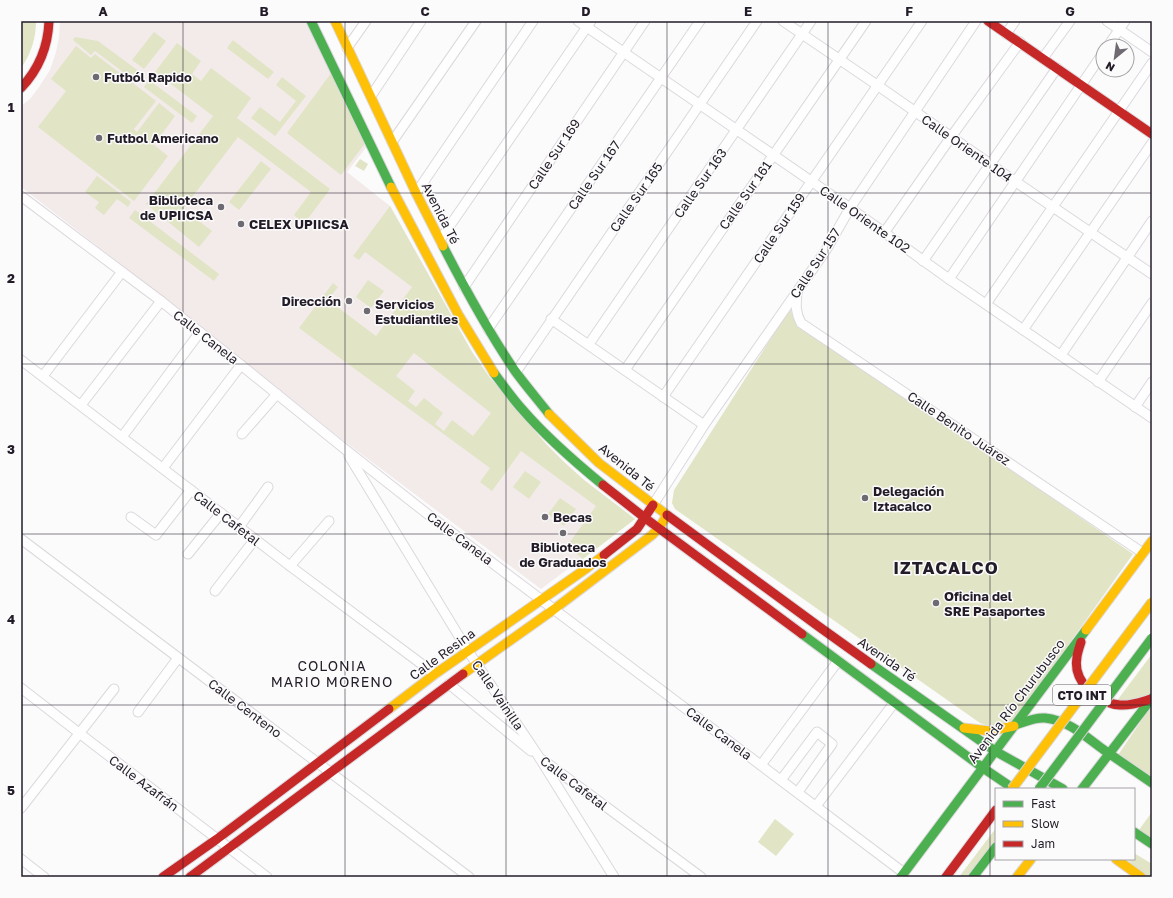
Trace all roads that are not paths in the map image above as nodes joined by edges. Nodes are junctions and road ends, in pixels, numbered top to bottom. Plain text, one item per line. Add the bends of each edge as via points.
1 (50, 21) edge
2 (312, 21) edge
3 (335, 21) edge
4 (366, 21) edge
5 (421, 21) edge
6 (476, 21) edge
7 (533, 21) edge
8 (578, 21) edge
9 (645, 21) edge
10 (700, 21) edge
11 (757, 21) edge
12 (783, 21) edge
13 (811, 21) edge
14 (866, 21) edge
15 (922, 21) edge
16 (976, 21) edge
17 (988, 21) edge
18 (1015, 21) edge
19 (1070, 21) edge
20 (1107, 21) edge
21 (1125, 21) edge
22 (589, 24) edge
23 (1119, 29) junction
24 (802, 34) junction
25 (1006, 34) junction
26 (1113, 38) edge
27 (1020, 42) junction
28 (348, 48) junction
29 (623, 52) junction
30 (1152, 52) edge
31 (1043, 58) junction
32 (839, 59) junction
33 (1152, 63) edge
34 (1095, 65) edge
35 (1057, 68) junction
36 (662, 78) junction
37 (877, 85) junction
38 (1081, 85) junction
39 (21, 88) edge
40 (371, 96) junction
41 (700, 104) junction
42 (1119, 111) junction
43 (915, 112) junction
44 (737, 130) junction
45 (1152, 134) edge
46 (952, 137) junction
47 (392, 142) junction
48 (1152, 143) edge
49 (773, 155) junction
50 (991, 164) junction
51 (811, 181) junction
52 (1016, 182) junction
53 (416, 193) junction
54 (21, 196) edge
55 (1053, 207) junction
56 (850, 208) junction
57 (1152, 221) edge
58 (1091, 232) junction
59 (884, 233) junction
60 (440, 240) junction
61 (1127, 257) junction
62 (923, 261) junction
63 (121, 273) junction
64 (1152, 274) edge
65 (949, 279) junction
66 (464, 287) junction
67 (797, 292) junction
68 (160, 301) junction
69 (1152, 302) edge
70 (986, 304) junction
71 (551, 319) junction
72 (488, 329) junction
73 (1023, 330) junction
74 (200, 332) junction
75 (589, 344) junction
76 (1061, 356) junction
77 (21, 360) edge
78 (240, 364) junction
79 (625, 370) junction
80 (516, 372) junction
81 (43, 376) junction
82 (1098, 382) junction
83 (1152, 382) edge
84 (277, 394) junction
85 (663, 397) junction
86 (80, 405) junction
87 (1135, 407) junction
88 (1152, 418) edge
89 (704, 425) junction
90 (242, 434) dead end
91 (122, 437) junction
92 (346, 450) junction
93 (163, 468) junction
94 (268, 487) dead end
95 (192, 490) junction
96 (653, 505) junction
97 (221, 513) junction
98 (667, 515) junction
99 (131, 517) dead end
100 (645, 518) junction
101 (329, 521) dead end
102 (239, 527) junction
103 (659, 528) junction
104 (21, 539) edge
105 (255, 540) junction
106 (1152, 541) edge
107 (1143, 553) junction
108 (188, 554) dead end
109 (290, 566) junction
110 (215, 591) dead end
111 (541, 600) junction
112 (1152, 602) edge
113 (553, 610) junction
114 (1085, 631) junction
115 (1152, 638) edge
116 (468, 651) junction
117 (178, 658) junction
118 (838, 661) junction
119 (477, 663) junction
120 (435, 674) junction
121 (449, 684) junction
122 (114, 688) dead end
123 (24, 691) edge
124 (1152, 698) edge
125 (21, 701) edge
126 (894, 703) junction
127 (138, 712) dead end
128 (1014, 726) junction
129 (963, 728) junction
130 (79, 734) junction
131 (995, 751) junction
132 (1110, 754) junction
133 (539, 757) junction
134 (320, 763) junction
135 (761, 765) junction
136 (983, 768) junction
137 (332, 772) junction
138 (781, 780) junction
139 (1152, 783) edge
140 (1012, 788) edge
141 (1014, 788) edge
142 (1040, 788) edge
143 (1060, 788) edge
144 (1083, 788) edge
145 (798, 792) junction
146 (816, 806) junction
147 (21, 808) edge
148 (995, 811) edge
149 (1135, 833) edge
150 (217, 839) junction
151 (1152, 844) edge
152 (229, 848) junction
153 (995, 848) edge
154 (21, 859) edge
155 (1029, 860) edge
156 (1117, 860) edge
157 (903, 875) edge
158 (947, 876) edge
159 (44, 877) edge
160 (163, 877) edge
161 (190, 877) edge
162 (266, 877) edge
163 (469, 877) edge
164 (614, 877) edge
165 (701, 877) edge
166 (973, 877) edge
167 (1017, 877) edge
168 (1140, 877) edge

1 - 39 main road via 45,52
2 - 100 main road via 385,176 475,344 500,380 547,437 590,476
3 - 28 main road, Avenida Té
4 - 28 street
5 - 40 street
6 - 47 street
7 - 53 street
8 - 22 street, Calle Oriente 102
9 - 29 street, Calle Sur 169
10 - 36 street, Calle Sur 167
11 - 41 street, Calle Sur 165
12 - 24 street, Calle Oriente 104
13 - 24 street, Calle Sur 163
14 - 32 street, Calle Sur 161
15 - 37 street, Calle Sur 159
16 - 43 street, Calle Sur 157
17 - 25 main road
18 - 25 street
19 - 31 street
20 - 23 street
21 - 23 street
22 - 29 street, Calle Oriente 102
22 - 60 street
23 - 26 street
23 - 30 street
24 - 32 street, Calle Oriente 104
24 - 44 street, Calle Sur 163
25 - 27 main road
27 - 31 main road
27 - 46 street
28 - 40 main road, Avenida Té
29 - 36 street, Calle Oriente 102
29 - 66 street, Calle Sur 169
31 - 35 main road
32 - 37 street, Calle Oriente 104
32 - 49 street, Calle Sur 161
33 - 42 street
34 - 38 street
35 - 38 main road
35 - 50 street
36 - 41 street, Calle Oriente 102
36 - 72 street, Calle Sur 167
37 - 43 street, Calle Oriente 104
37 - 51 street, Calle Sur 159
38 - 42 main road
38 - 52 street
40 - 47 main road, Avenida Té
41 - 44 street, Calle Oriente 102
41 - 71 street, Calle Sur 165
42 - 45 main road
42 - 55 street
43 - 46 street, Calle Oriente 104
43 - 56 street, Calle Sur 157
44 - 49 street, Calle Oriente 102
44 - 75 street, Calle Sur 163
46 - 50 street, Calle Oriente 104
46 - 59 street
47 - 53 main road, Avenida Té
48 - 58 street
49 - 51 street, Calle Oriente 102
49 - 79 street, Calle Sur 161
50 - 52 street, Calle Oriente 104
50 - 62 street
51 - 56 street, Calle Oriente 102
51 - 85 street, Calle Sur 159
52 - 55 street, Calle Oriente 104
52 - 65 street
53 - 60 main road, Avenida Té
54 - 63 street, Calle Canela
55 - 58 street, Calle Oriente 104
55 - 70 street
56 - 59 street, Calle Oriente 102
56 - 67 street, Calle Sur 157 via 826,250
57 - 61 street
58 - 61 street, Calle Oriente 104
58 - 73 street
59 - 62 street, Calle Oriente 102
60 - 66 main road, Avenida Té
61 - 64 street, Calle Oriente 104
61 - 76 street
62 - 65 street, Calle Oriente 102
63 - 68 street, Calle Canela
63 - 81 street
65 - 70 street, Calle Oriente 102
66 - 72 main road, Avenida Té
67 - 89 street, Calle Sur 157
67 - 107 street, Calle Benito Juárez via 797,314 801,322
68 - 74 street, Calle Canela
68 - 86 street
69 - 82 street
70 - 73 street, Calle Oriente 102
71 - 75 street
71 - 80 street, Calle Sur 165
72 - 80 main road, Avenida Té
73 - 76 street, Calle Oriente 102
74 - 78 street, Calle Canela
74 - 91 street
75 - 79 street
76 - 82 street, Calle Oriente 102
77 - 81 street, Calle Cafetal
78 - 84 street, Calle Canela
78 - 93 street
79 - 85 street
80 - 96 main road, Avenida Té via 558,424 599,463
81 - 86 street, Calle Cafetal
82 - 87 street, Calle Oriente 102
83 - 87 street
84 - 90 street
84 - 92 street, Calle Canela
85 - 89 street
86 - 91 street, Calle Cafetal
87 - 88 street, Calle Oriente 102
89 - 96 street, Calle Sur 157
91 - 93 street, Calle Cafetal
92 - 111 street, Calle Canela
92 - 116 street, Calle Vainilla
93 - 95 street, Calle Cafetal
94 - 102 street
95 - 97 street, Calle Cafetal
95 - 99 street via 156,535
96 - 98 main road, Avenida Té
96 - 100 main road, Calle Resina
97 - 102 street, Calle Cafetal
97 - 108 street
98 - 103 main road
98 - 129 main road, Avenida Té
100 - 103 main road
100 - 111 main road, Calle Resina via 637,529
101 - 109 street
102 - 105 street, Calle Cafetal
103 - 113 main road
103 - 118 main road
104 - 117 street, Calle Centeno
105 - 109 street, Calle Cafetal
105 - 110 street
106 - 107 main road, Avenida Río Churubusco / CTO INT
107 - 114 main road, Avenida Río Churubusco / CTO INT
109 - 120 street, Calle Cafetal
111 - 113 street, Calle Canela
111 - 116 main road, Calle Resina
112 - 141 main road, CTO INT, bridge
113 - 119 main road
113 - 135 street, Calle Canela
114 - 124 main road via 1076,656 1076,670 1089,690 1100,699 1118,705 1135,704
114 - 128 main road, Avenida Río Churubusco / CTO INT
115 - 142 main road, CTO INT, bridge
116 - 119 street, Calle Vainilla
116 - 120 main road, Calle Resina
117 - 127 street
117 - 134 street, Calle Centeno
118 - 126 main road
118 - 135 street
119 - 121 main road
119 - 133 street, Calle Vainilla
120 - 134 main road, Calle Resina
121 - 133 street, Calle Cafetal
121 - 137 main road
122 - 130 street
123 - 125 street
123 - 130 street, Calle Azafrán
124 - 132 main road
126 - 136 main road
126 - 146 street
128 - 129 main road via 990,730
128 - 131 main road, Avenida Río Churubusco / CTO INT
128 - 132 main road via 1036,718 1056,720
129 - 131 main road, Avenida Té
130 - 147 street
130 - 150 street, Calle Azafrán
131 - 136 main road, Avenida Río Churubusco / CTO INT
131 - 143 main road, Avenida Té
132 - 139 main road
132 - 144 main road
133 - 164 street, Calle Vainilla
133 - 165 street, Calle Cafetal
134 - 137 street, Calle Centeno
134 - 150 main road, Calle Resina
135 - 138 street, Calle Canela
136 - 140 main road
136 - 157 main road, Avenida Río Churubusco / CTO INT
137 - 152 main road
137 - 163 street, Calle Centeno
138 - 145 street, Calle Canela
138 - 145 street via 817,732 832,744
145 - 146 street, Calle Canela
146 - 157 street, Calle Canela
148 - 158 main road
149 - 151 main road
150 - 152 street, Calle Azafrán
150 - 160 main road, Calle Resina
152 - 161 main road
152 - 162 street, Calle Azafrán
153 - 166 main road
154 - 159 street
155 - 167 main road
156 - 168 main road

